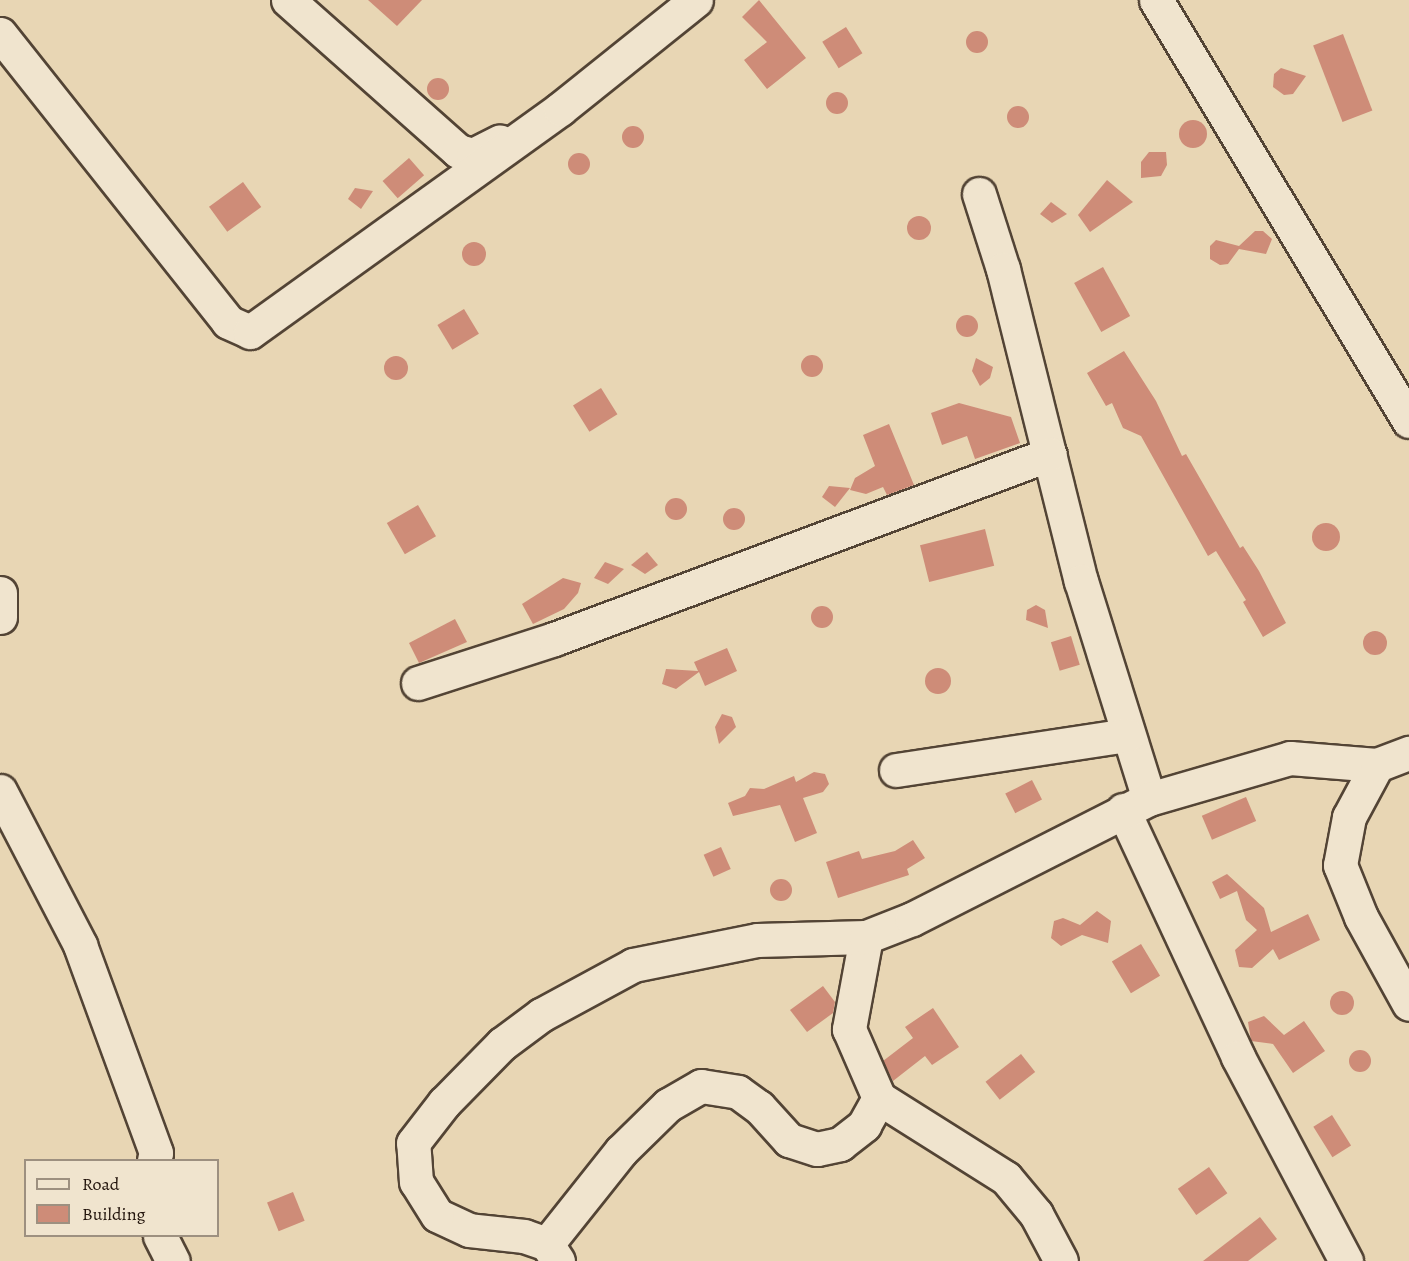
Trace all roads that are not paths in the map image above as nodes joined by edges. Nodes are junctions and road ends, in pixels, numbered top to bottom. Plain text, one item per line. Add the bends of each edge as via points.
1 (288, 0) edge
2 (696, 0) edge
3 (1156, 0) edge
4 (0, 34) edge
5 (560, 109) junction
6 (979, 194) dead end
7 (1409, 421) edge
8 (1050, 454) junction
9 (0, 592) edge
10 (0, 617) edge
11 (418, 683) dead end
12 (1127, 735) junction
13 (1409, 753) edge
14 (1377, 765) junction
15 (896, 770) dead end
16 (0, 791) edge
17 (1136, 804) junction
18 (866, 937) junction
19 (1409, 1004) edge
20 (879, 1098) junction
21 (154, 1159) edge
22 (161, 1237) edge
23 (552, 1253) edge
24 (173, 1261) edge
25 (1061, 1261) edge
26 (1346, 1261) edge

1 - 5 street via 458,151 473,155
2 - 5 street
3 - 7 street
4 - 5 street via 228,322 250,332
6 - 8 street
8 - 11 street via 554,639
8 - 12 street
9 - 10 street
12 - 15 street
12 - 17 street
13 - 14 street
14 - 17 street via 1290,758
14 - 19 street via 1349,817 1340,865 1361,917
16 - 21 street via 80,945 156,1153
17 - 18 street via 912,920
17 - 26 street via 1238,1057
18 - 20 street via 849,1029
18 - 23 street via 757,940 633,965 541,1015 502,1044 444,1103 413,1143 416,1182 436,1215 469,1230 524,1236
20 - 23 street via 864,1125 840,1144 817,1149 789,1140 759,1107 738,1092 700,1086 668,1106 621,1151
20 - 25 street via 1006,1178 1036,1214
22 - 24 street

